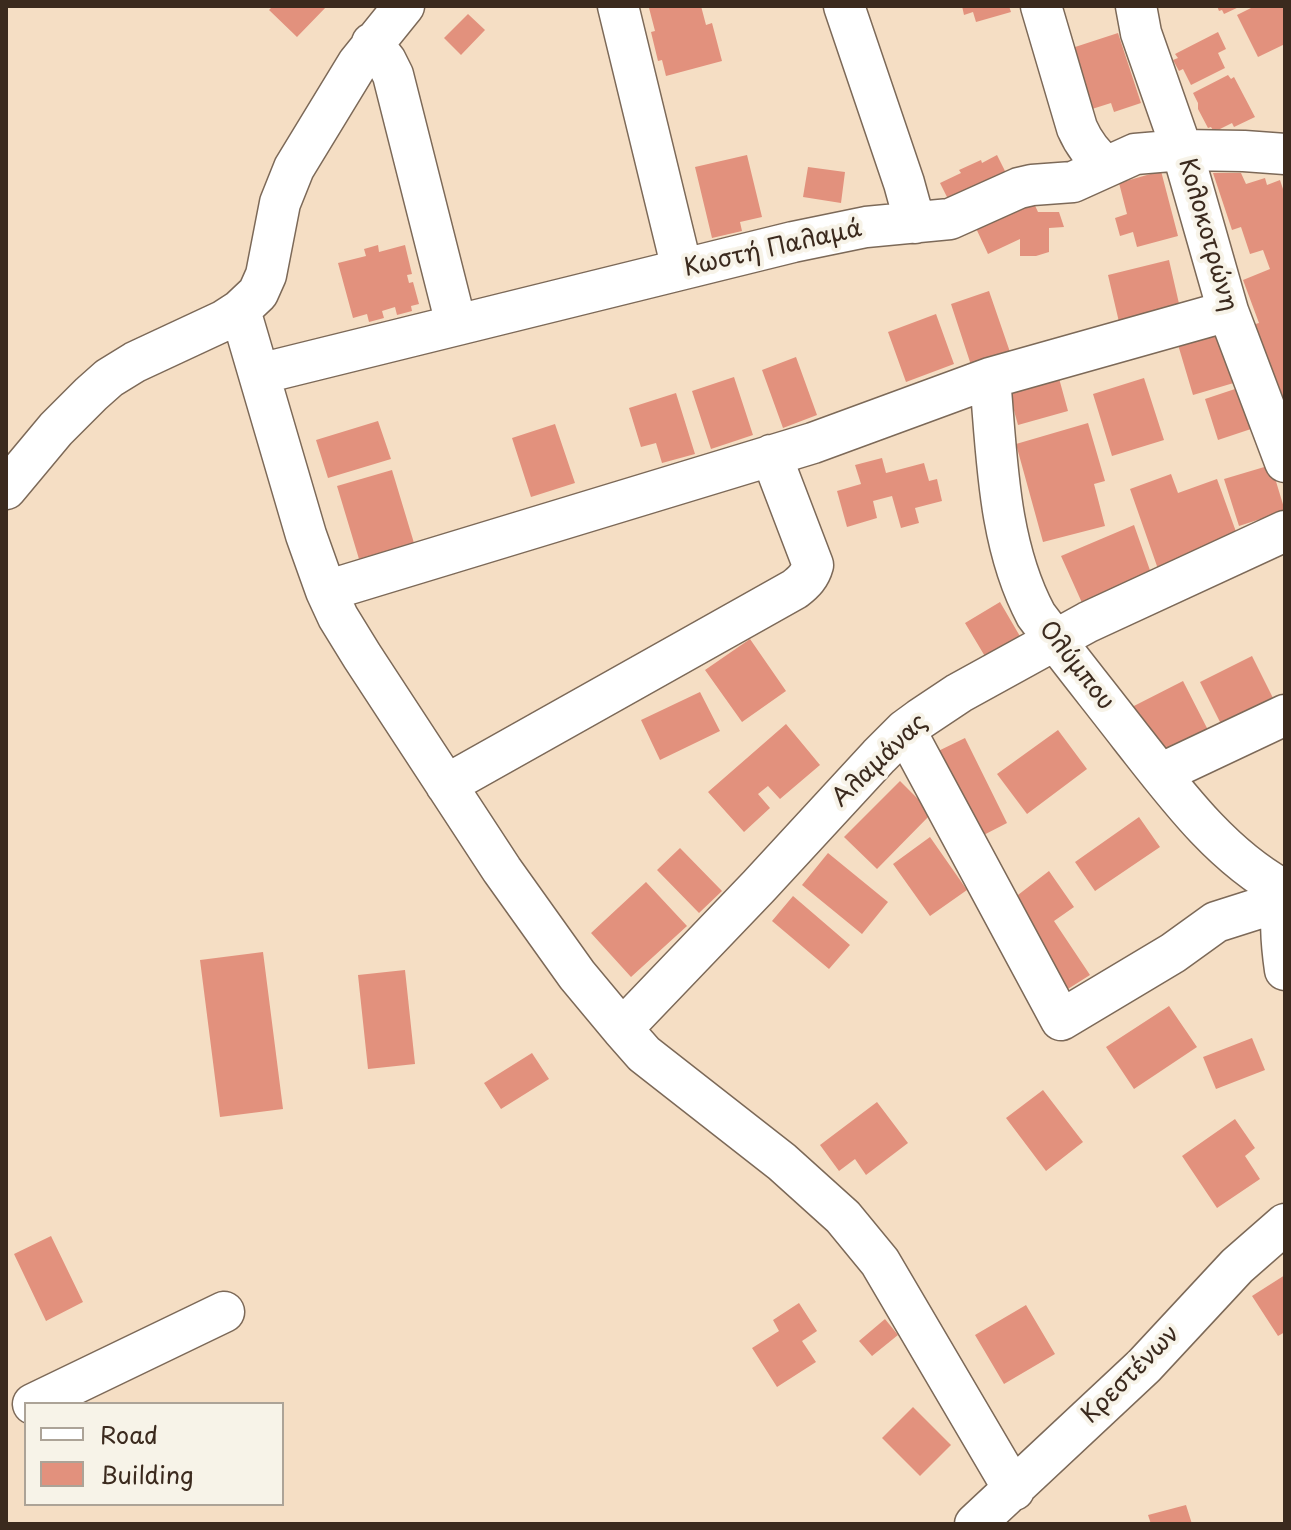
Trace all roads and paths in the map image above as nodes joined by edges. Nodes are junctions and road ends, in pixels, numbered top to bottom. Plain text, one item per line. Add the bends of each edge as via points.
1 (404, 6) edge
2 (618, 6) edge
3 (844, 6) edge
4 (1041, 6) edge
5 (1136, 6) edge
6 (372, 43) junction
7 (1182, 150) junction
8 (1285, 154) edge
9 (1106, 166) junction
10 (915, 223) junction
11 (682, 269) junction
12 (240, 310) junction
13 (1228, 311) junction
14 (456, 324) junction
15 (259, 374) junction
16 (990, 378) junction
17 (1281, 439) edge
18 (771, 455) junction
19 (6, 489) edge
20 (1285, 531) edge
21 (326, 591) junction
22 (1055, 640) junction
23 (1285, 715) edge
24 (905, 730) junction
25 (1160, 774) junction
26 (446, 785) junction
27 (1285, 889) edge
28 (1285, 970) edge
29 (622, 1029) junction
30 (1285, 1224) edge
31 (224, 1312) dead end
32 (37, 1402) edge
33 (24, 1409) edge
34 (6, 1421) edge
35 (1014, 1490) junction
36 (975, 1524) edge

1 - 6 street
2 - 11 street
3 - 10 street
4 - 9 street via 1077,128 1093,156
5 - 7 street, Κολοκοτρώνη
6 - 12 street via 290,177 276,216 264,281
6 - 14 street via 393,75
7 - 8 street, Κωστή Παλαμά
7 - 9 street, Κωστή Παλαμά via 1135,154
7 - 13 street, Κολοκοτρώνη
9 - 10 street, Κωστή Παλαμά via 1073,182 1019,188 950,219
10 - 11 street, Κωστή Παλαμά via 866,227
11 - 14 street, Κωστή Παλαμά
12 - 15 street
12 - 19 street via 109,378 56,429
13 - 16 street
13 - 17 street, Κολοκοτρώνη
14 - 15 street, Κωστή Παλαμά
15 - 21 street
16 - 18 street
16 - 22 street, Ολύμπου via 1012,548 1026,596
18 - 21 street
18 - 26 street via 813,565 805,582
20 - 22 street, Αλαμάνας
21 - 26 street
22 - 24 street, Αλαμάνας
22 - 25 street, Ολύμπου
23 - 25 street
24 - 27 street via 1061,1020 1216,922 1260,908
24 - 29 street, Αλαμάνας
25 - 27 street, Ολύμπου via 1234,856
26 - 29 street via 537,920
27 - 28 street via 1280,927
29 - 35 street via 654,1062 782,1162 867,1245
30 - 35 street, Κρεστένων
31 - 32 street
33 - 34 street
35 - 36 street, Κρεστένων

